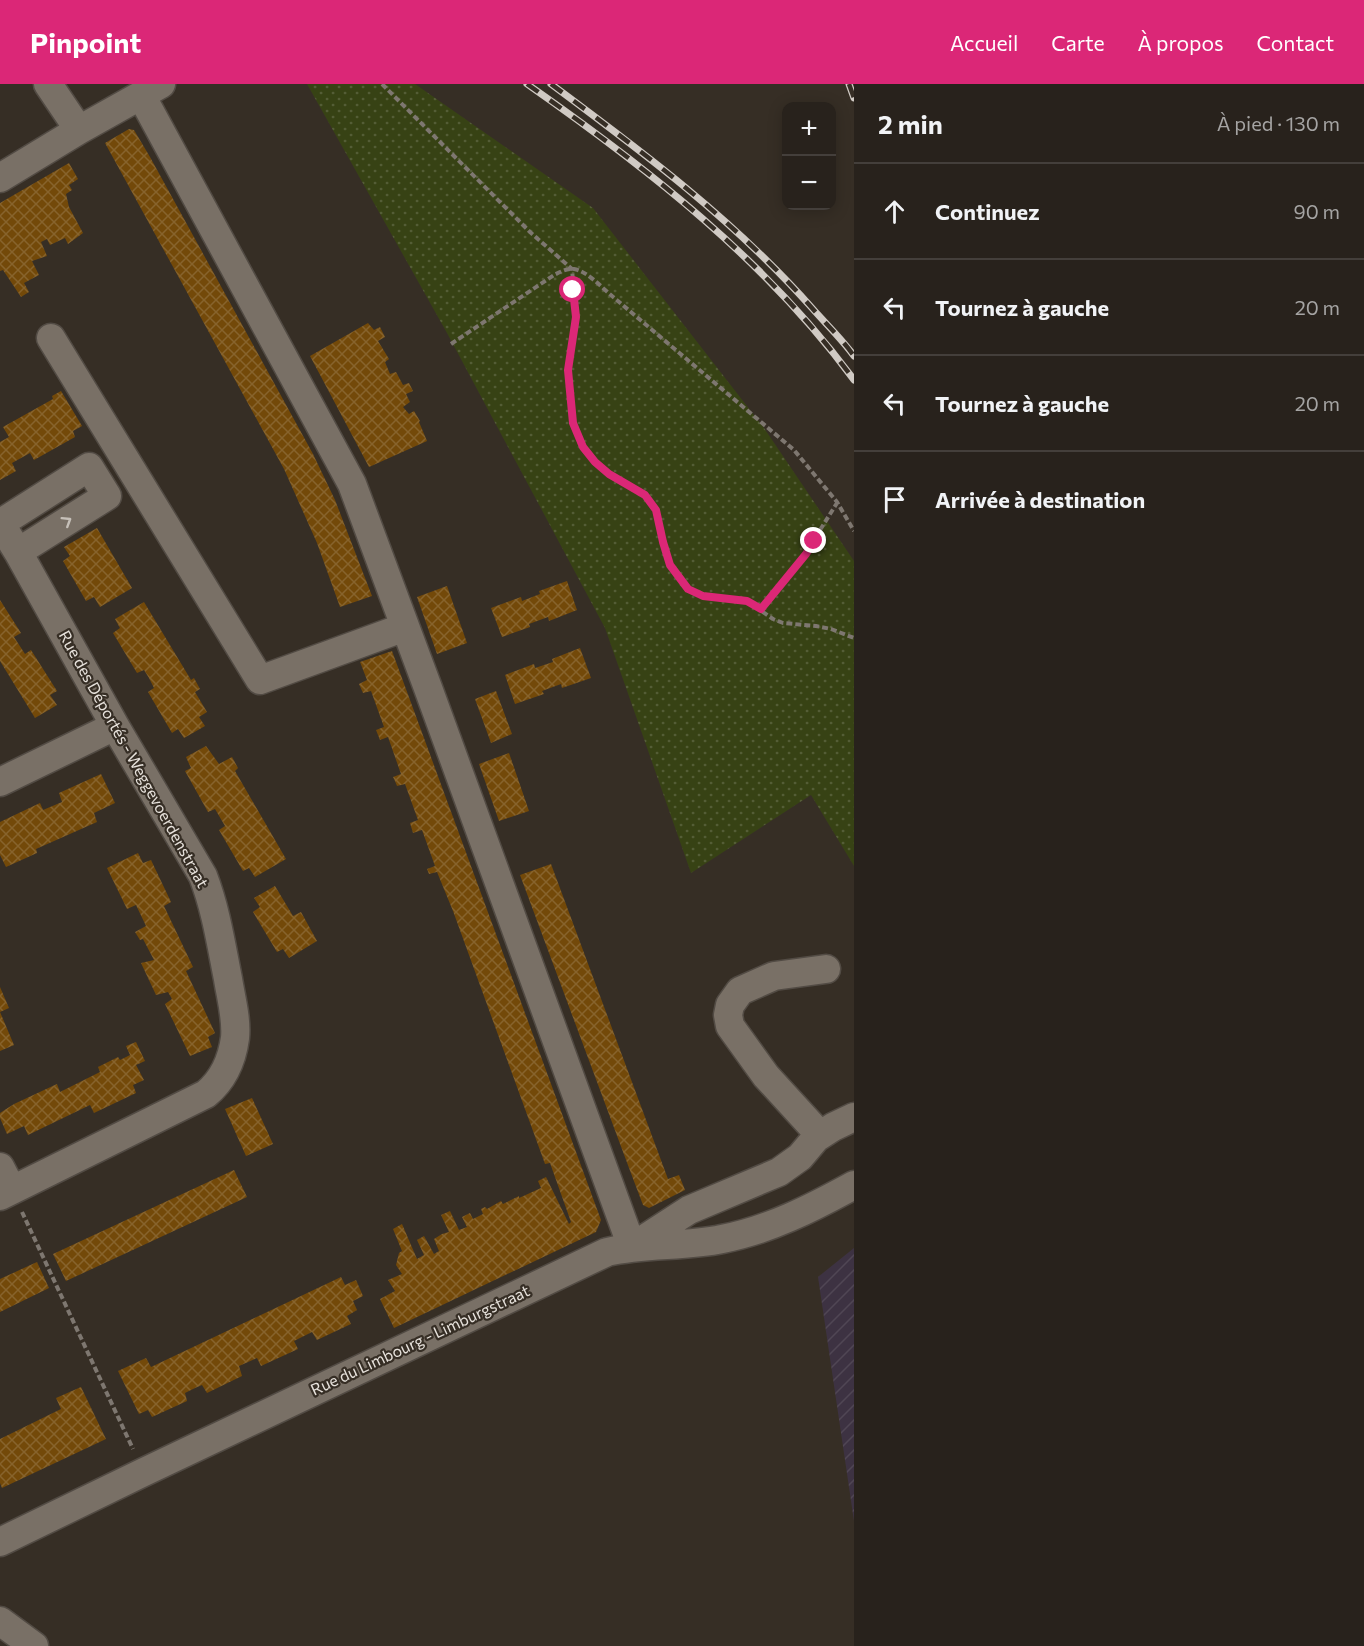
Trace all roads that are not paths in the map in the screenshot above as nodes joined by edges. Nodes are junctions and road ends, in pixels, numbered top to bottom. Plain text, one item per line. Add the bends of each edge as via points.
1 (48, 84) edge
2 (151, 90) edge
3 (79, 130) junction
4 (0, 178) edge
5 (51, 338) dead end
6 (0, 523) edge
7 (18, 552) junction
8 (405, 627) junction
9 (115, 726) junction
10 (0, 782) edge
11 (826, 969) dead end
12 (854, 1117) edge
13 (820, 1135) junction
14 (4, 1184) edge
15 (854, 1185) edge
16 (632, 1247) junction
17 (0, 1542) edge
18 (0, 1621) edge
19 (34, 1646) edge

1 - 3 street
2 - 3 street
2 - 8 street via 345,469
3 - 4 street
5 - 8 street via 260,680
6 - 7 street, Rue des Déportés - Weggevoerdenstraat
7 -> 6 street, Rue des Déportés - Weggevoerdenstraat via 107,496 89,467
7 - 9 street, Rue des Déportés - Weggevoerdenstraat
8 - 16 street
9 - 10 street
9 - 14 street, Rue des Déportés - Weggevoerdenstraat via 199,867 208,889 236,1025 234,1046 225,1072 206,1094
11 - 13 street via 774,976 740,991 728,1015 730,1026 766,1076
12 - 13 street
13 - 16 street via 779,1172 689,1210
15 - 16 street, Rue du Limbourg - Limburgstraat via 790,1218 737,1236
16 - 17 street, Rue du Limbourg - Limburgstraat via 596,1257
18 - 19 street

